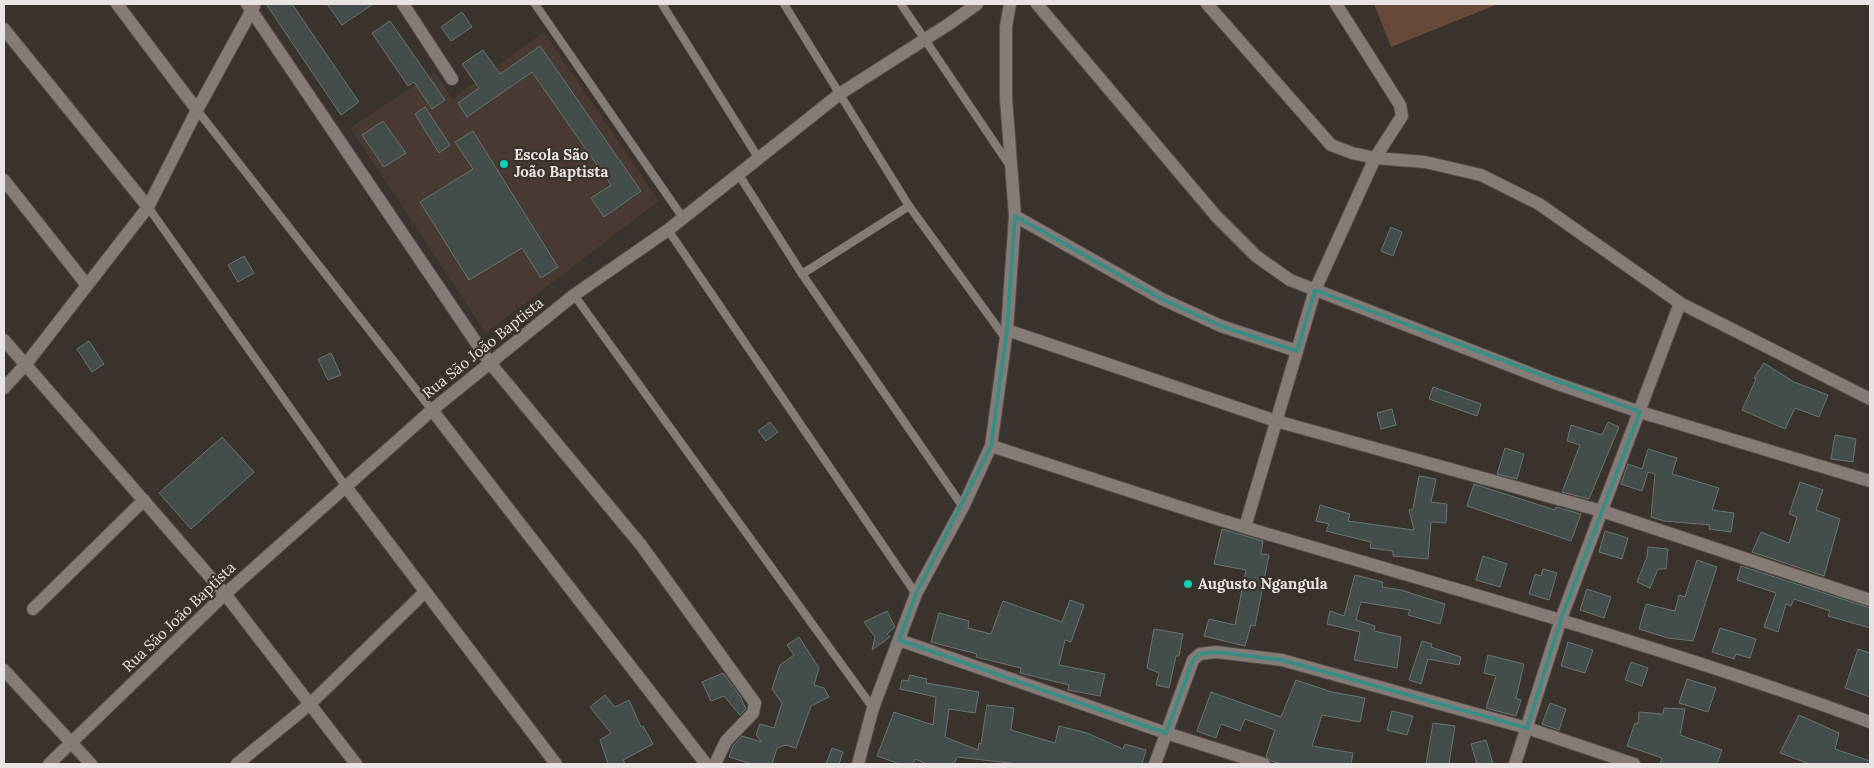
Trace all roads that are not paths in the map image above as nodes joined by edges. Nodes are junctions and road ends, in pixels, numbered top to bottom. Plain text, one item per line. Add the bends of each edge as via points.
1 (117, 4) edge
2 (404, 4) edge
3 (536, 4) edge
4 (662, 4) edge
5 (784, 4) edge
6 (900, 4) edge
7 (977, 4) edge
8 (1010, 4) edge
9 (1037, 4) edge
10 (1207, 4) edge
11 (1336, 4) edge
12 (251, 6) edge
13 (4, 29) edge
14 (923, 40) junction
15 (452, 79) dead end
16 (841, 93) junction
17 (197, 110) junction
18 (1375, 158) junction
19 (759, 159) junction
20 (1011, 167) junction
21 (739, 175) junction
22 (4, 180) edge
23 (909, 206) junction
24 (148, 207) junction
25 (1015, 216) junction
26 (683, 218) junction
27 (668, 230) junction
28 (802, 274) junction
29 (86, 284) junction
30 (1315, 290) junction
31 (574, 295) junction
32 (1680, 303) junction
33 (1006, 334) junction
34 (4, 340) edge
35 (1297, 351) junction
36 (490, 363) junction
37 (26, 364) junction
38 (4, 388) edge
39 (1870, 399) edge
40 (432, 410) junction
41 (1640, 412) junction
42 (1276, 421) junction
43 (991, 446) junction
44 (1870, 481) edge
45 (346, 487) junction
46 (144, 500) junction
47 (963, 507) junction
48 (1602, 511) junction
49 (1245, 527) junction
50 (425, 592) junction
51 (226, 594) junction
52 (916, 594) junction
53 (1870, 600) edge
54 (32, 609) dead end
55 (1561, 619) junction
56 (899, 640) junction
57 (4, 670) edge
58 (310, 704) junction
59 (873, 708) junction
60 (1870, 722) edge
61 (1527, 728) junction
62 (1166, 733) junction
63 (71, 743) junction
64 (49, 764) edge
65 (91, 764) edge
66 (237, 764) edge
67 (356, 764) edge
68 (556, 764) edge
69 (706, 764) edge
70 (715, 764) edge
71 (860, 764) edge
72 (1155, 764) edge
73 (1264, 764) edge
74 (1515, 764) edge
75 (1634, 764) edge

1 - 17 street
2 - 15 street
3 - 26 lane
4 - 19 lane
5 - 16 lane
6 - 14 lane
7 - 14 street, Rua São João Baptista
8 - 20 street via 1006,28 1006,98
9 - 30 street via 1216,216 1256,256 1290,280
10 - 18 street via 1331,144
11 - 18 street via 1403,111
12 - 17 street
12 - 36 street
13 - 24 street
14 - 16 street, Rua São João Baptista
14 - 20 lane
16 - 19 street, Rua São João Baptista
16 - 23 lane
17 - 24 street
17 - 40 lane
18 - 30 street
18 - 32 street via 1425,162 1481,175 1539,204
19 - 21 street, Rua São João Baptista
20 - 25 street
21 - 26 street, Rua São João Baptista
21 - 28 lane
22 - 29 street
23 - 28 lane
23 - 33 lane
24 - 29 street
24 - 45 lane
25 - 33 street
25 - 35 street via 1162,299 1221,326
26 - 27 street, Rua São João Baptista
27 - 31 street, Rua São João Baptista
27 - 52 lane
28 - 47 lane
29 - 37 street
30 - 35 street
30 - 41 street via 1555,383
31 - 36 street, Rua São João Baptista
31 - 59 lane
32 - 39 street
32 - 41 street
33 - 42 street
33 - 43 street
34 - 37 street
35 - 42 street
36 - 40 street, Rua São João Baptista
36 - 70 street via 641,545 756,703 753,713 726,742
37 - 38 street
37 - 46 street
40 - 45 street, Rua São João Baptista
40 - 69 street
41 - 44 street
41 - 48 street
42 - 48 street
42 - 49 street
43 - 47 street
43 - 49 street
45 - 50 street
45 - 51 street, Rua São João Baptista
46 - 51 street
46 - 54 street
47 - 52 street
48 - 53 street
48 - 55 street
49 - 55 street
50 - 58 street
50 - 68 street
51 - 58 street
51 - 63 street, Rua São João Baptista
52 - 56 street
55 - 60 street via 1786,691
55 - 61 street
56 - 59 street
56 - 62 street
57 - 63 street
58 - 66 street
58 - 67 street
59 - 71 street
61 - 62 street via 1282,660 1216,652 1200,654 1193,660
61 - 74 street
61 - 75 street
62 - 72 street
62 - 73 street
63 - 64 street, Rua São João Baptista
63 - 65 street

